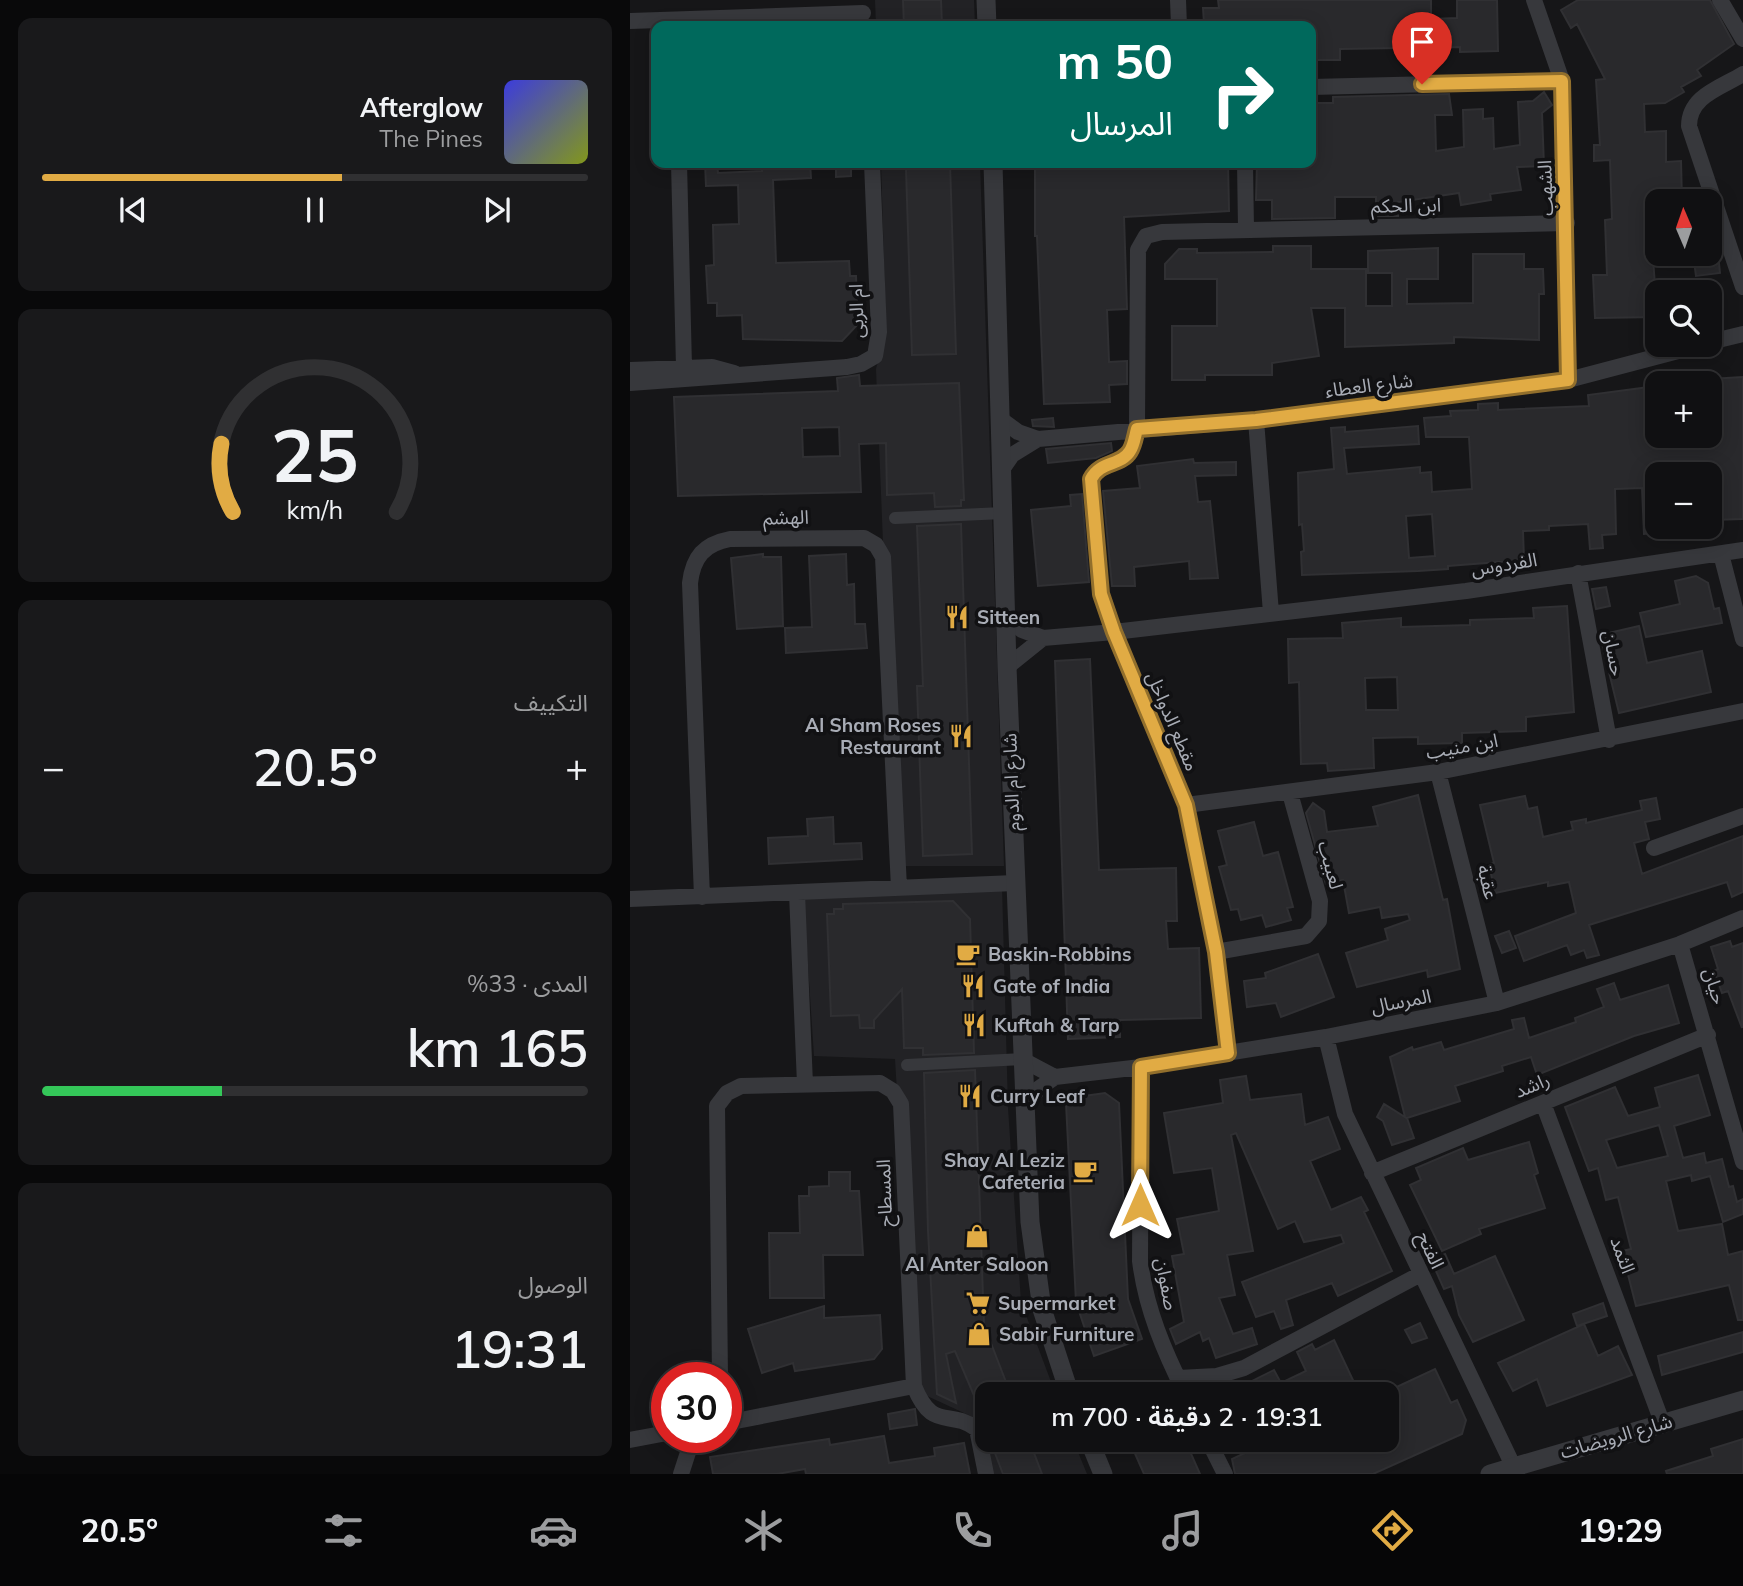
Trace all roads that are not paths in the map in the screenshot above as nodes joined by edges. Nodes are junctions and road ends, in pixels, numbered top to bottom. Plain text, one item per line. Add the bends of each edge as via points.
1 (986, 0) edge
2 (1178, 0) edge
3 (1534, 0) edge
4 (1720, 0) edge
5 (863, 13) edge
6 (630, 21) edge
7 (727, 21) edge
8 (987, 21) edge
9 (1179, 21) edge
10 (651, 22) edge
11 (1743, 39) edge
12 (1743, 74) edge
13 (1562, 81) junction
14 (1316, 87) edge
15 (679, 168) edge
16 (872, 168) edge
17 (993, 168) edge
18 (1245, 168) edge
19 (1567, 223) junction
20 (1246, 229) junction
21 (1743, 287) edge
22 (1743, 334) edge
23 (1722, 339) edge
24 (1655, 357) edge
25 (684, 367) junction
26 (630, 370) edge
27 (734, 373) junction
28 (1568, 380) junction
29 (630, 383) edge
30 (999, 418) junction
31 (1256, 420) junction
32 (1137, 429) junction
33 (1038, 439) junction
34 (1001, 471) junction
35 (1003, 513) junction
36 (895, 518) dead end
37 (1743, 550) edge
38 (1721, 554) junction
39 (1578, 573) junction
40 (1270, 613) junction
41 (1005, 617) junction
42 (1114, 632) junction
43 (1043, 638) junction
44 (1743, 639) edge
45 (1007, 667) junction
46 (1743, 711) edge
47 (1609, 740) junction
48 (1438, 772) junction
49 (1290, 793) junction
50 (1186, 805) junction
51 (1743, 816) edge
52 (1654, 848) dead end
53 (1015, 883) junction
54 (899, 888) junction
55 (797, 893) junction
56 (702, 897) junction
57 (630, 899) edge
58 (1743, 918) edge
59 (1680, 944) junction
60 (1216, 952) junction
61 (1497, 1003) junction
62 (1708, 1035) junction
63 (1326, 1037) junction
64 (1228, 1053) junction
65 (1021, 1059) junction
66 (906, 1065) dead end
67 (1141, 1067) junction
68 (1055, 1077) junction
69 (804, 1084) junction
70 (1543, 1103) junction
71 (1024, 1109) junction
72 (1743, 1162) edge
73 (1372, 1172) junction
74 (1419, 1275) junction
75 (720, 1362) edge
76 (1178, 1378) junction
77 (1065, 1382) edge
78 (1180, 1382) edge
79 (914, 1386) junction
80 (1743, 1401) edge
81 (742, 1420) edge
82 (1662, 1422) junction
83 (630, 1433) edge
84 (651, 1434) edge
85 (651, 1436) edge
86 (630, 1440) edge
87 (1094, 1452) edge
88 (1214, 1452) edge
89 (688, 1453) edge
90 (1516, 1470) edge
91 (681, 1474) edge
92 (986, 1474) edge
93 (1103, 1474) edge
94 (1225, 1474) edge
95 (1490, 1474) edge

1 - 8 street
2 - 9 street
3 - 13 street, الشهب
4 - 11 street
5 - 7 street
6 - 10 street
12 - 21 street via 1697,101 1689,119
13 - 14 street
13 - 19 street, الشهب
15 - 25 street
16 - 27 street, ام الربى via 879,332 875,356 847,367
17 - 30 street, شارع ام الدوم
18 - 20 street
19 - 20 street, ابن الحكم
19 - 28 street, الشهب
20 - 32 street, ابن الحكم via 1163,232 1146,236 1138,250
22 - 23 street
24 - 28 street, شارع العطاء
25 - 26 street, ام الربى
25 - 27 street, ام الربى
27 - 29 street, ام الربى via 716,379
28 - 31 street, شارع العطاء
30 - 33 street
30 - 34 street, شارع ام الدوم
31 - 32 street, شارع العطاء
31 - 40 street
32 - 33 street, شارع العطاء
32 - 42 street, مقطع الدواخل via 1124,458 1104,464 1091,479 1101,594
33 - 34 street, شارع العطاء via 1012,455
34 - 35 street, شارع ام الدوم
35 - 36 street
35 - 41 street, شارع ام الدوم
37 - 38 street, الفردوس
38 - 39 street, الفردوس
38 - 44 street
39 - 40 street, الفردوس
39 - 47 street, حسان
40 - 42 street, الفردوس
41 - 43 street
41 - 45 street, شارع ام الدوم
42 - 43 street, الفردوس
42 - 50 street, مقطع الدواخل
43 - 45 street
45 - 53 street, شارع ام الدوم
46 - 47 street, ابن منيب
47 - 48 street, ابن منيب
48 - 49 street, ابن منيب
48 - 61 street, عقبة
49 - 50 street, ابن منيب
49 - 60 street, لعبيب via 1320,901 1319,921 1306,936
50 - 60 street, مقطع الدواخل
51 - 52 street
53 - 54 street
53 - 65 street, شارع ام الدوم
54 - 55 street
54 - 56 street, الهشم via 883,557 876,545 864,538 730,539 713,542 700,552 692,567
55 - 56 street
55 - 69 street
56 - 57 street
58 - 59 street, المرسال
59 - 61 street, المرسال
59 - 62 street, حيان
60 - 64 street, مقطع الدواخل
61 - 63 street, المرسال
62 - 70 street, راشد
62 - 72 street, حيان
63 - 64 street, المرسال
63 - 73 street, الفتح via 1345,1114
64 - 67 street, المرسال
65 - 66 street
65 - 68 street
65 - 71 street, شارع ام الدوم
67 - 68 street, المرسال
67 - 76 street, صفوان via 1140,1261 1149,1312
68 - 71 street via 1038,1089
69 - 75 street, المسطاح via 741,1086 727,1093 717,1107
69 - 79 street, المسطاح via 880,1083 893,1091 901,1104
70 - 73 street, راشد
70 - 82 street, الثمد
71 - 77 street, شارع ام الدوم via 1036,1281
73 - 74 street, الفتح
74 - 76 street via 1244,1368 1217,1376
74 - 90 street, الفتح
76 - 78 street, صفوان
79 - 81 street
79 - 92 street via 926,1410 936,1417 977,1429
80 - 82 street, شارع الرويضات
82 - 90 street, شارع الرويضات
83 - 84 street
85 - 86 street
87 - 93 street
88 - 94 street
89 - 91 street
90 - 95 street, شارع الرويضات

